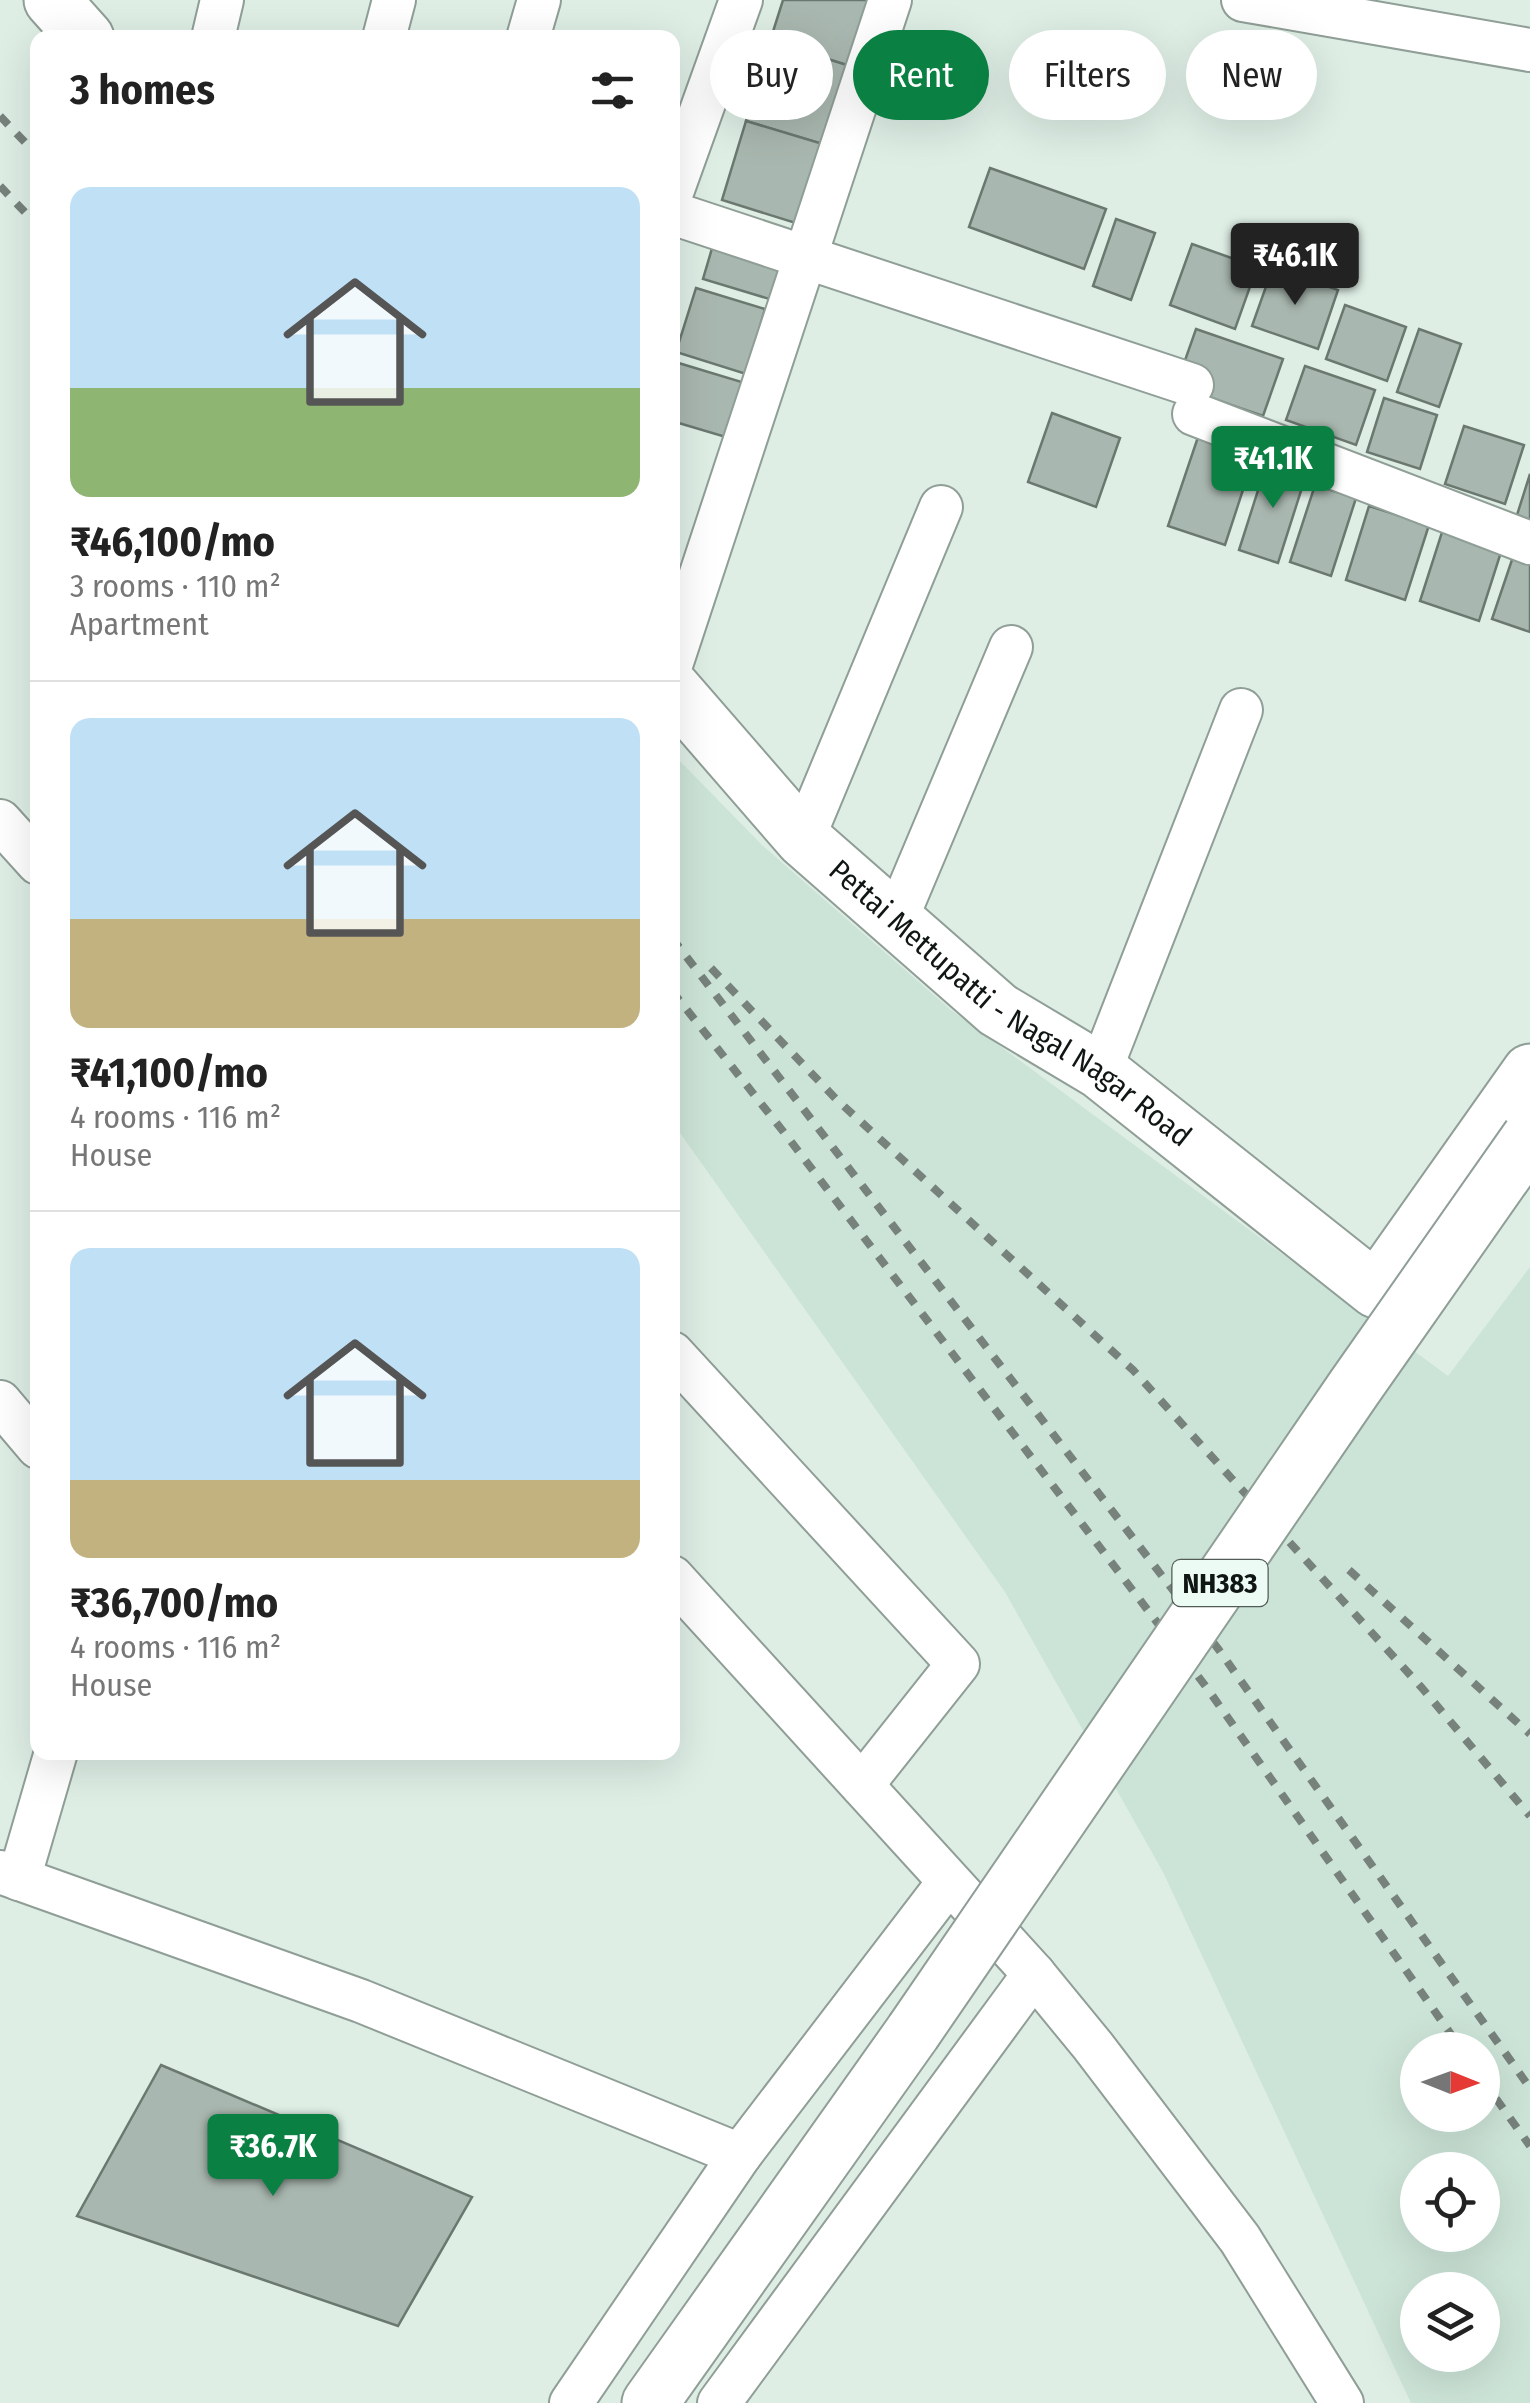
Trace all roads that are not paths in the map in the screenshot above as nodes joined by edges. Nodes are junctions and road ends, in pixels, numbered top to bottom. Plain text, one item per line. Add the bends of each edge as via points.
1 (52, 0) edge
2 (222, 0) edge
3 (394, 0) edge
4 (539, 0) edge
5 (741, 0) edge
6 (890, 0) edge
7 (1244, 0) edge
8 (1402, 13) edge
9 (79, 30) edge
10 (215, 30) edge
11 (386, 30) edge
12 (530, 30) edge
13 (1530, 50) edge
14 (680, 170) edge
15 (680, 216) edge
16 (806, 255) junction
17 (940, 507) dead end
18 (1530, 544) edge
19 (680, 638) edge
20 (1011, 647) dead end
21 (680, 697) edge
22 (1241, 710) dead end
23 (0, 820) edge
24 (803, 839) junction
25 (30, 854) edge
26 (896, 920) junction
27 (1100, 1071) junction
28 (1529, 1077) edge
29 (1530, 1137) edge
30 (680, 1362) edge
31 (0, 1402) edge
32 (30, 1438) edge
33 (680, 1585) edge
34 (53, 1760) edge
35 (862, 1785) junction
36 (10, 1875) edge
37 (948, 1883) junction
38 (1034, 1974) junction
39 (740, 2156) junction
40 (571, 2403) edge
41 (650, 2403) edge
42 (719, 2403) edge
43 (1342, 2403) edge

1 - 9 main road
2 - 10 street
3 - 11 street
4 - 12 street
5 - 14 street
6 - 16 street
7 - 8 street
8 - 13 street
15 - 16 street
16 - 18 street via 1193,400
16 - 19 street
17 - 24 street
20 - 26 street
21 - 24 main road, Pettai Mettupatti - Nagal Nagar Road
22 - 27 street
23 - 25 street
24 - 26 main road, Pettai Mettupatti - Nagal Nagar Road
26 - 27 main road, Pettai Mettupatti - Nagal Nagar Road via 998,1010
27 - 28 main road, Pettai Mettupatti - Nagal Nagar Road via 1376,1290
29 - 41 main road, NH383, bridge
30 - 35 street via 958,1664
31 - 32 street
33 - 35 street
34 - 36 street
35 - 37 street
36 - 39 street via 361,2001
37 - 38 street
37 - 39 street
38 - 42 street
38 - 43 street via 1240,2239
39 - 40 street

